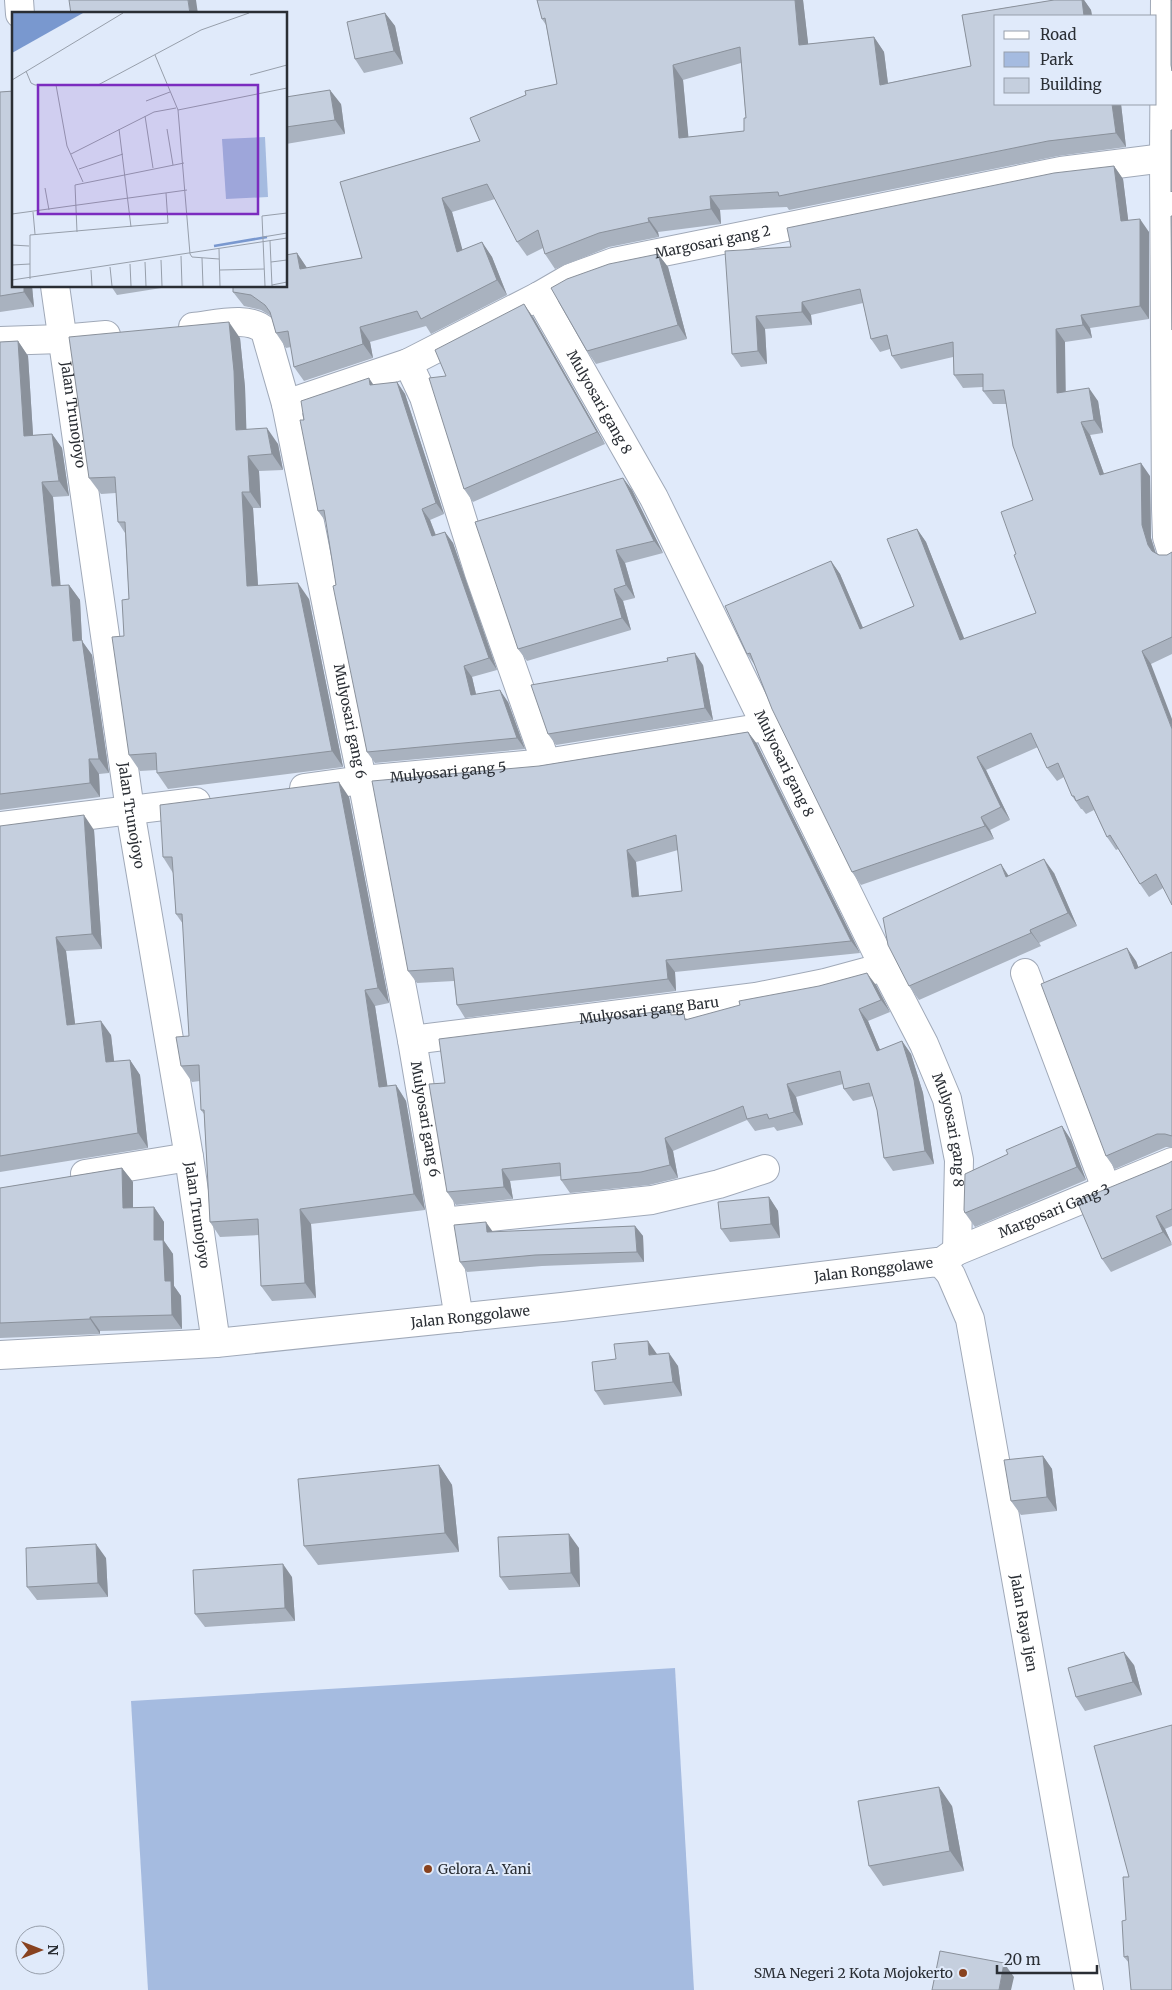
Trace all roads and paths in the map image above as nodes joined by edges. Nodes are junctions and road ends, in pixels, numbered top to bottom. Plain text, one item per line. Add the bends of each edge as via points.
1 (1166, 0) edge
2 (1164, 158) junction
3 (55, 288) edge
4 (539, 296) junction
5 (166, 329) edge
6 (128, 333) edge
7 (61, 339) junction
8 (0, 341) edge
9 (408, 363) junction
10 (286, 404) junction
11 (1172, 553) edge
12 (765, 727) junction
13 (546, 763) junction
14 (362, 780) junction
15 (275, 792) edge
16 (217, 799) edge
17 (130, 810) junction
18 (0, 826) edge
19 (884, 967) junction
20 (1025, 973) dead end
21 (412, 1040) junction
22 (189, 1157) junction
23 (1172, 1162) edge
24 (765, 1169) dead end
25 (57, 1179) edge
26 (1106, 1188) junction
27 (443, 1222) junction
28 (948, 1257) junction
29 (459, 1318) junction
30 (216, 1343) junction
31 (0, 1356) edge
32 (1089, 1990) edge

1 - 2 street
2 - 4 street, Margosari gang 2 via 1061,171 614,262 570,278
2 - 11 street via 1166,509 1167,537
3 - 7 street, Jalan Trunojoyo
4 - 9 street, Margosari gang 2
4 - 12 street, Mulyosari gang 8 via 654,498
5 - 10 street, Mulyosari gang 6 via 243,322 260,326 265,332
6 - 7 street
7 - 8 street
7 - 17 street, Jalan Trunojoyo
9 - 10 street, Margosari gang 2
9 - 13 street via 424,397 479,573
10 - 14 street, Mulyosari gang 6
12 - 13 street, Mulyosari gang 5
12 - 19 street, Mulyosari gang 8
13 - 14 street, Mulyosari gang 5
14 - 15 street, Mulyosari gang 5
14 - 21 street, Mulyosari gang 6
16 - 17 street
17 - 18 street
17 - 22 street, Jalan Trunojoyo
19 - 21 street, Mulyosari gang Baru via 825,983 756,996
19 - 28 street, Mulyosari gang 8 via 924,1044 947,1099 959,1160
20 - 26 street
21 - 27 street, Mulyosari gang 6
22 - 25 street
22 - 30 street, Jalan Trunojoyo
23 - 26 street, Margosari Gang 3
24 - 27 street via 652,1200
26 - 28 street, Margosari Gang 3
27 - 29 street, Mulyosari gang 6
28 - 29 street, Jalan Ronggolawe via 937,1262
28 - 32 street, Jalan Raya Ijen via 947,1268 970,1319
29 - 30 street, Jalan Ronggolawe
30 - 31 street, Jalan Ronggolawe

